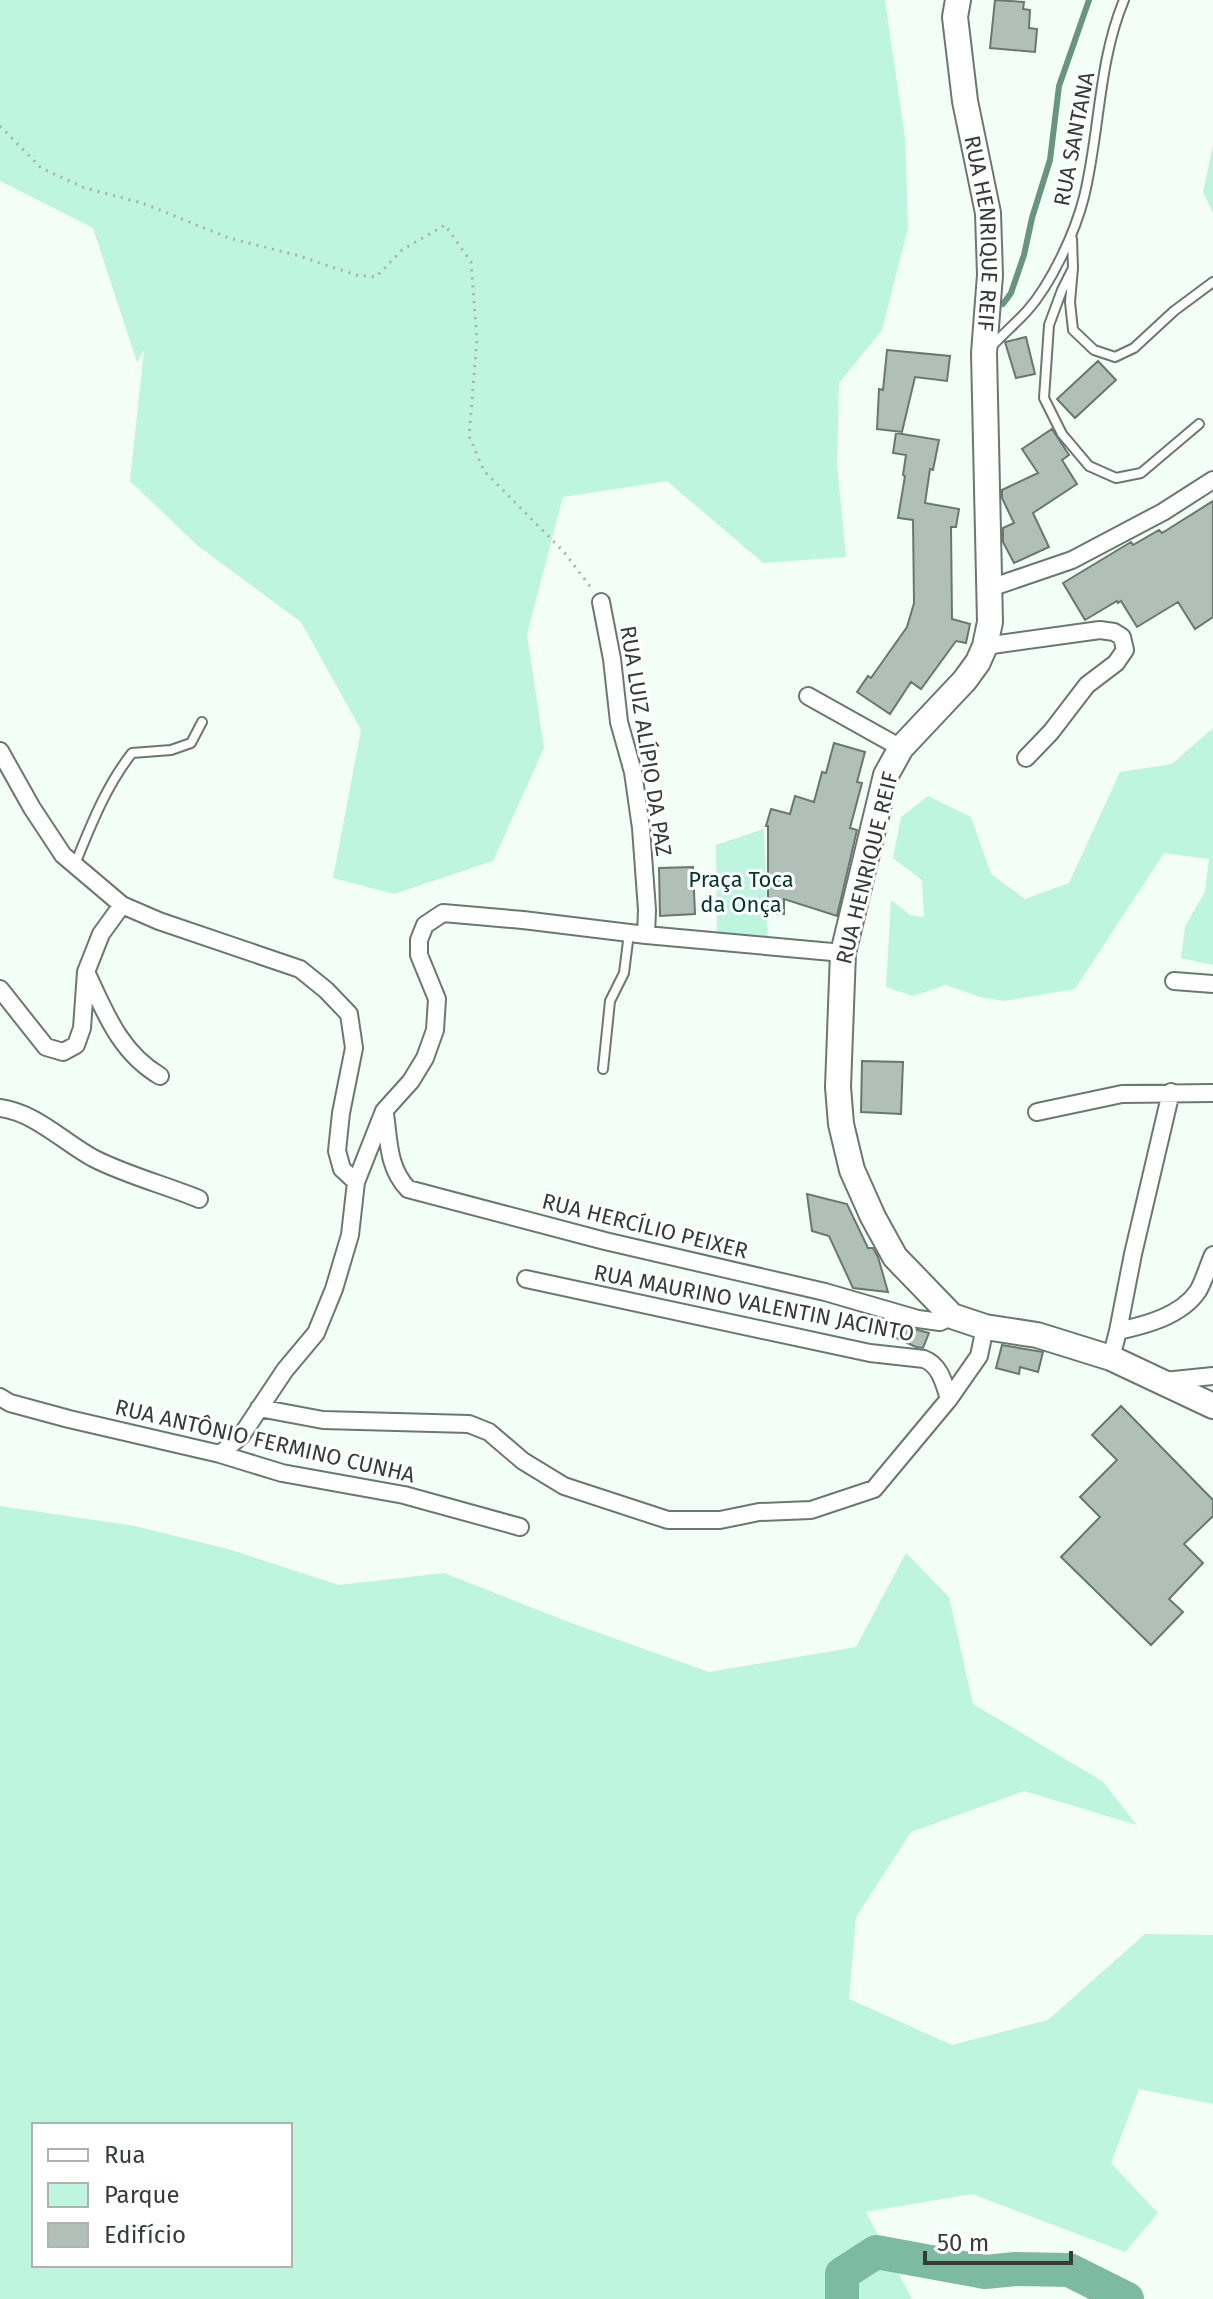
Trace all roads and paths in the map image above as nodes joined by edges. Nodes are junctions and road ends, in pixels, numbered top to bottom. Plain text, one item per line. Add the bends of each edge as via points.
1 (958, 0) edge
2 (1124, 0) edge
3 (0, 126) edge
4 (1072, 235) junction
5 (1073, 268) junction
6 (1213, 282) edge
7 (984, 353) junction
8 (1199, 424) dead end
9 (1213, 480) edge
10 (990, 588) junction
11 (601, 602) joint
12 (985, 646) junction
13 (808, 696) dead end
14 (202, 722) dead end
15 (901, 748) junction
16 (0, 751) edge
17 (1026, 758) dead end
18 (75, 865) junction
19 (122, 905) junction
20 (638, 934) junction
21 (843, 953) junction
22 (86, 972) junction
23 (1174, 981) dead end
24 (1213, 984) edge
25 (0, 989) edge
26 (603, 1069) dead end
27 (160, 1076) dead end
28 (1171, 1092) junction
29 (1213, 1093) edge
30 (0, 1108) edge
31 (384, 1111) junction
32 (1037, 1112) dead end
33 (356, 1182) junction
34 (199, 1199) dead end
35 (1213, 1255) edge
36 (526, 1279) dead end
37 (952, 1316) junction
38 (985, 1327) junction
39 (1118, 1331) junction
40 (1111, 1358) junction
41 (1213, 1376) edge
42 (1162, 1381) junction
43 (0, 1397) edge
44 (949, 1399) junction
45 (1213, 1406) edge
46 (259, 1408) junction
47 (220, 1454) junction
48 (520, 1527) dead end

1 - 7 street, RUA HENRIQUE REIF via 955,17 965,101 988,213
2 - 4 lane, RUA SANTANA
3 - 11 path via 41,168 85,188 356,275 376,277 402,250 445,225 471,262 477,340 469,436 484,471 564,552
4 - 5 lane
4 - 7 lane, RUA SANTANA via 1029,309
5 - 6 lane via 1073,330 1094,350 1115,357 1134,348
5 - 8 lane via 1049,325 1044,398 1062,434 1089,466 1116,478 1141,473
7 - 10 street, RUA HENRIQUE REIF
9 - 10 street via 1072,560
10 - 12 street, RUA HENRIQUE REIF
11 - 20 street, RUA LUIZ ALÍPIO DA PAZ via 641,828 647,910
12 - 15 street, RUA HENRIQUE REIF via 965,680
12 - 17 street via 1100,630 1122,637 1125,650 1116,663 1087,685
13 - 15 street
14 - 18 lane via 191,743 132,753 92,821
15 - 21 street, RUA HENRIQUE REIF via 886,775
16 - 18 street via 32,808
18 - 19 street
19 - 22 street via 101,934
19 - 33 street via 300,969 349,1014 354,1048 337,1151 342,1169
20 - 21 street
20 - 26 lane via 610,1001
20 - 31 street via 443,913 425,925 419,955 437,999 435,1030 411,1081
21 - 37 street, RUA HENRIQUE REIF via 838,1087 852,1170 895,1257
22 - 25 street via 82,1028 76,1045 63,1052 46,1047
22 - 27 street via 114,1031 141,1065
23 - 24 street
28 - 29 street
28 - 32 street via 1122,1094
28 - 39 street
30 - 34 street via 16,1110 97,1160
31 - 33 street
31 - 37 street, RUA HERCÍLIO PEIXER via 391,1157 408,1189 918,1319 940,1322
33 - 46 street via 350,1235 316,1333
35 - 39 street via 1197,1291 1175,1312
36 - 44 street, RUA MAURINO VALENTIN JACINTO via 870,1353 924,1359 939,1372
37 - 38 street, RUA HENRIQUE REIF
38 - 40 street, RUA HENRIQUE REIF via 1037,1335
38 - 44 street via 979,1356
39 - 40 street
40 - 42 street, RUA HENRIQUE REIF
41 - 42 street
42 - 45 street, RUA HENRIQUE REIF
43 - 47 street, RUA ANTÔNIO FERMINO CUNHA
44 - 46 street via 874,1489 811,1510 720,1520 668,1520 564,1486 489,1432 469,1424 323,1420
46 - 47 street via 241,1436
47 - 48 street, RUA ANTÔNIO FERMINO CUNHA

